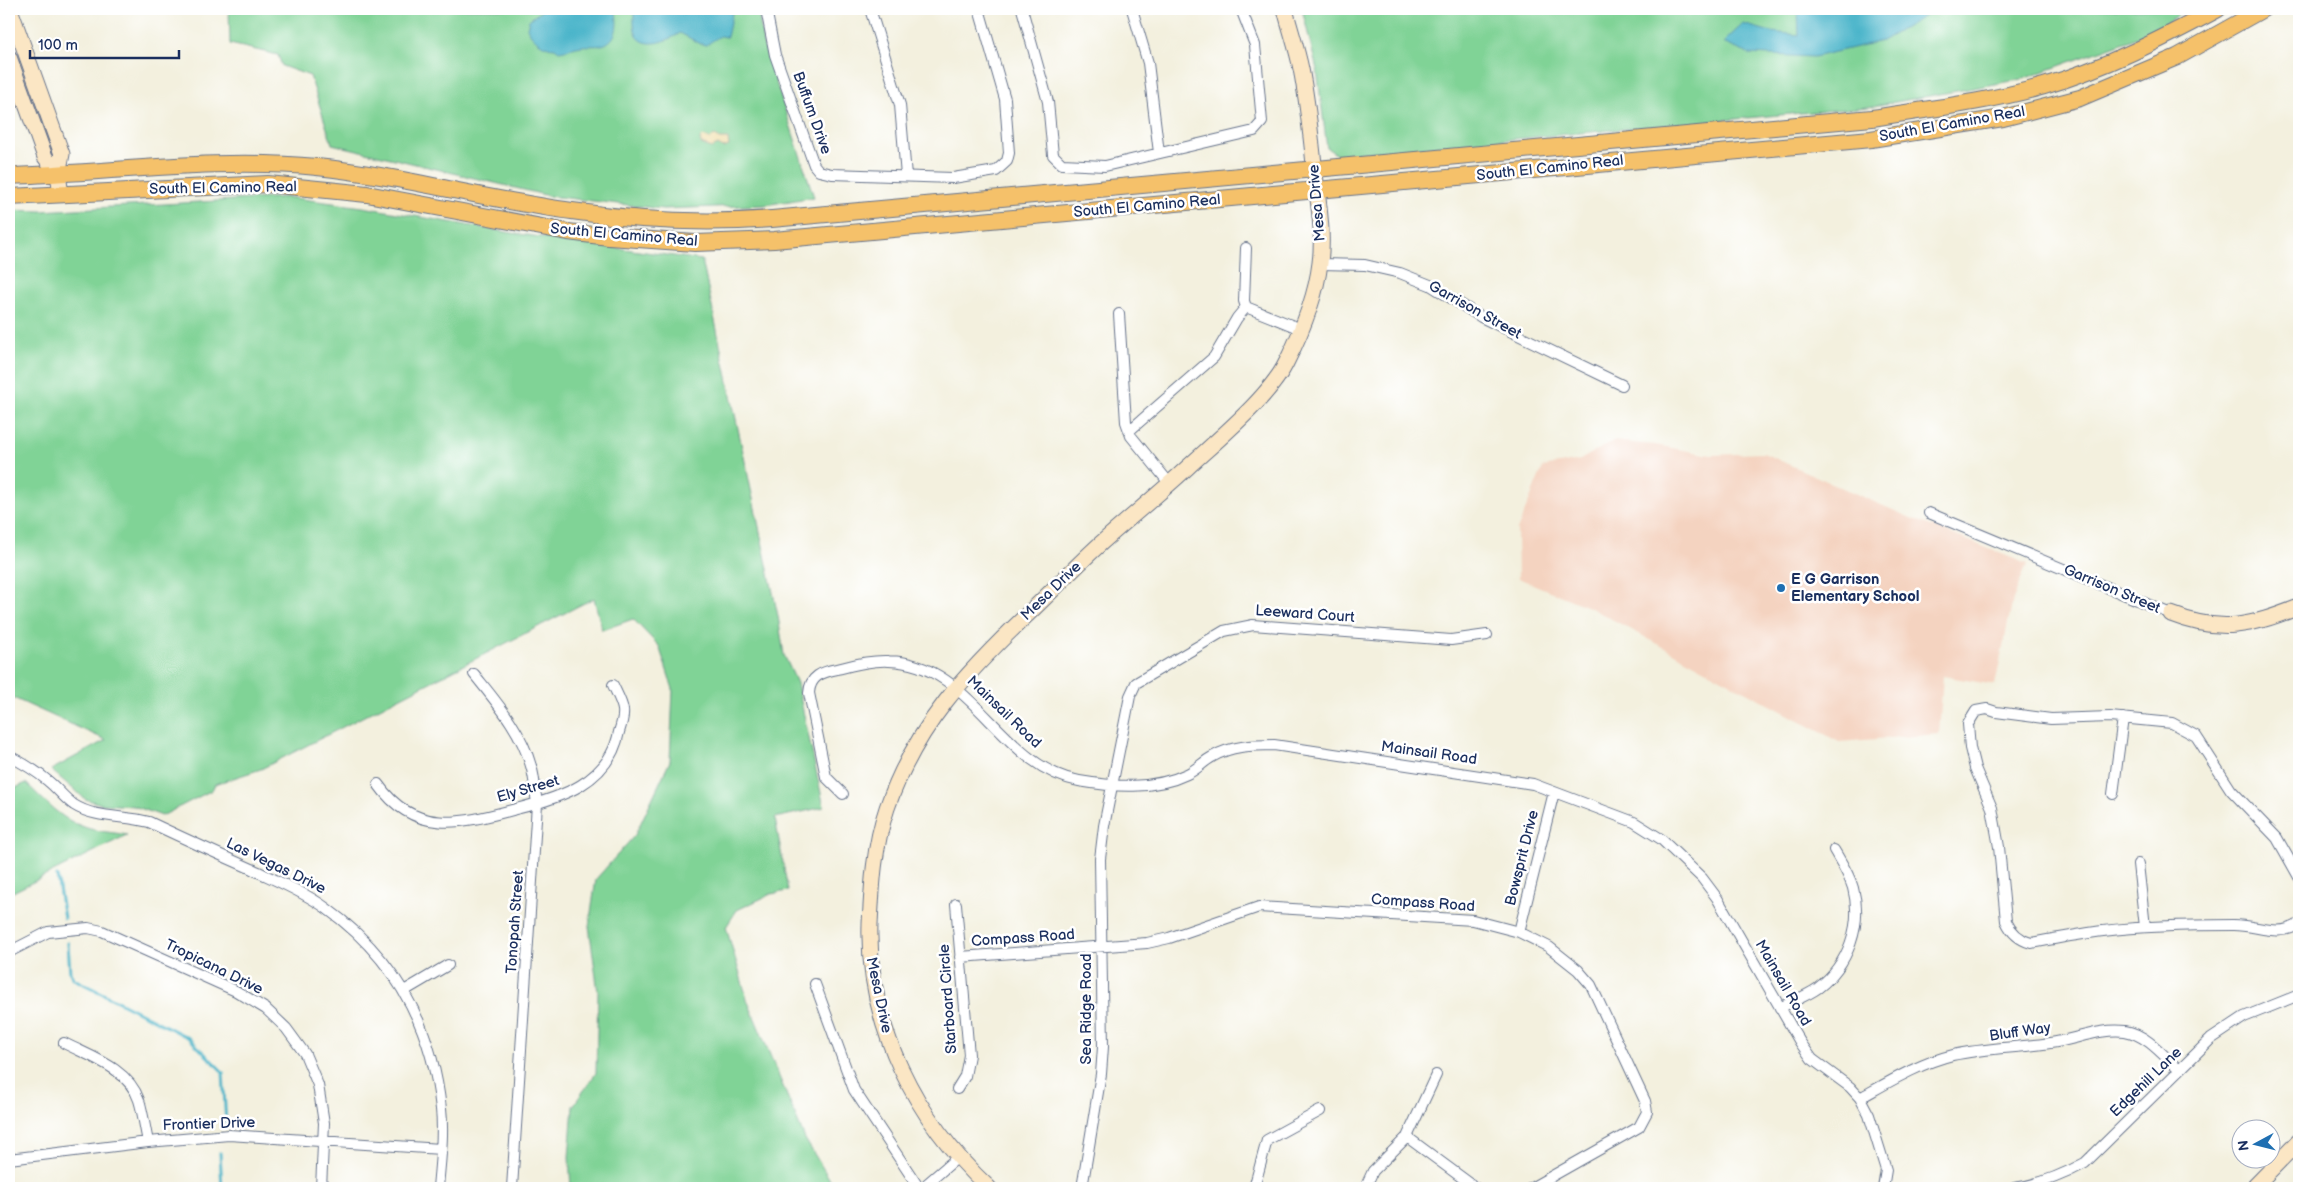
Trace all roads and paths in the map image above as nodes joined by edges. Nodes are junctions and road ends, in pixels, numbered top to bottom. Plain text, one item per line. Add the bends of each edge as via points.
1 (10, 9) edge
2 (766, 9) edge
3 (870, 9) edge
4 (978, 9) edge
5 (1022, 9) edge
6 (1132, 9) edge
7 (1241, 9) edge
8 (1285, 9) edge
9 (2218, 9) edge
10 (2263, 9) edge
11 (9, 58) edge
12 (2045, 85) junction
13 (2023, 112) junction
14 (1159, 153) junction
15 (1315, 170) junction
16 (58, 174) junction
17 (9, 176) edge
18 (906, 176) junction
19 (1317, 191) junction
20 (60, 194) junction
21 (9, 197) edge
22 (1246, 248) dead end
23 (1320, 264) junction
24 (1246, 307) junction
25 (1119, 314) dead end
26 (1301, 328) junction
27 (1622, 385) dead end
28 (1129, 431) junction
29 (1170, 484) junction
30 (1930, 513) dead end
31 (2299, 608) edge
32 (2171, 614) joint
33 (1487, 635) dead end
34 (474, 674) dead end
35 (1136, 683) joint
36 (613, 685) dead end
37 (956, 687) junction
38 (2122, 718) junction
39 (9, 756) edge
40 (378, 784) dead end
41 (1112, 784) junction
42 (1554, 792) junction
43 (844, 794) dead end
44 (2114, 794) dead end
45 (537, 804) junction
46 (1834, 850) dead end
47 (2138, 864) dead end
48 (2299, 877) edge
49 (956, 904) dead end
50 (2299, 924) edge
51 (2145, 927) junction
52 (1519, 932) junction
53 (1101, 947) junction
54 (9, 952) edge
55 (960, 957) junction
56 (448, 965) dead end
57 (815, 984) dead end
58 (404, 992) junction
59 (2299, 995) edge
60 (1780, 1008) junction
61 (64, 1043) dead end
62 (2179, 1070) junction
63 (1436, 1075) dead end
64 (957, 1090) dead end
65 (1860, 1098) junction
66 (1320, 1111) dead end
67 (1407, 1137) junction
68 (2299, 1140) edge
69 (324, 1141) junction
70 (148, 1142) junction
71 (441, 1149) junction
72 (958, 1157) junction
73 (9, 1159) edge
74 (321, 1188) edge
75 (438, 1188) edge
76 (512, 1188) edge
77 (920, 1188) edge
78 (990, 1188) edge
79 (1082, 1188) edge
80 (1254, 1188) edge
81 (1365, 1188) edge
82 (1476, 1188) edge
83 (1531, 1188) edge
84 (1883, 1188) edge
85 (2014, 1188) edge
86 (2253, 1188) edge

1 - 16 main road via 62,154
2 - 18 street, Buffum Drive via 774,55 819,171
3 - 18 street via 900,105
4 - 18 street via 1005,99 1007,161 996,171 953,178
5 - 14 street via 1048,102 1056,160 1062,164 1105,166
6 - 14 street via 1148,62
7 - 14 street via 1255,45 1262,122 1254,131
8 - 15 main road, Mesa Drive via 1301,67
9 - 12 main road, South El Camino Real via 2108,64
10 - 13 main road, South El Camino Real via 2177,57 2080,98
11 - 16 main road via 45,157
12 - 13 main road
12 - 15 main road, South El Camino Real via 2002,97 1872,118
13 - 19 main road, South El Camino Real via 1871,139
15 - 16 main road, South El Camino Real via 772,220 680,222 570,211 367,173 315,167 266,164
15 - 19 main road, Mesa Drive
16 - 17 main road, South El Camino Real
16 - 20 main road
19 - 20 main road, South El Camino Real via 784,239 703,243 568,232 367,194 268,184
19 - 23 main road, Mesa Drive via 1322,231
20 - 21 main road, South El Camino Real
22 - 24 street
23 - 26 main road, Mesa Drive via 1311,306
23 - 27 street, Garrison Street via 1365,265 1400,273 1430,285 1481,317
24 - 26 street
24 - 28 street via 1214,357
25 - 28 street
26 - 29 main road, Mesa Drive via 1286,365 1269,388
28 - 29 street
29 - 37 main road, Mesa Drive via 1098,546 987,652
30 - 32 street, Garrison Street
31 - 32 main road, Garrison Street via 2248,624 2224,627
33 - 35 street, Leeward Court via 1451,640 1239,626 1224,631
34 - 45 street, Tonopah Street via 511,721 526,750
35 - 41 street, Sea Ridge Road via 1130,696
36 - 45 street, Ely Street via 624,710 617,742 608,760 584,785
37 - 41 street, Mainsail Road via 1027,758 1055,775
37 - 43 street, Mainsail Road via 939,675 906,663 889,661 819,672 809,684 809,693 826,776
37 - 72 main road, Mesa Drive via 930,721 905,764 887,808 872,878 869,946 881,1018 901,1072 930,1121
38 - 44 street
38 - 48 street via 2172,723 2196,736 2231,790 2277,838
38 - 51 street via 2052,719 1987,709 1976,711 1968,724 1970,748 1992,808 2009,928 2022,941 2031,943
39 - 58 street, Las Vegas Drive via 48,780 80,808 101,815 149,822 293,888 318,903 362,938 385,963
40 - 45 street, Ely Street via 385,795 403,809 421,818 440,822 476,820
41 - 42 street, Mainsail Road via 1151,786 1187,774 1213,756 1247,746 1274,745 1532,784
41 - 53 street, Sea Ridge Road via 1100,859
42 - 52 street, Bowsprit Drive
42 - 60 street, Mainsail Road via 1634,822 1661,839 1702,878 1717,898
45 - 76 street, Tonopah Street
46 - 60 street via 1853,888 1857,910 1851,944 1836,971 1817,988
47 - 51 street
49 - 55 street, Starboard Circle
50 - 51 street via 2276,932 2268,928 2237,925
52 - 53 street, Compass Road via 1473,920 1259,907 1169,938
52 - 83 street, Compass Road via 1549,946 1591,985 1645,1101 1647,1112 1639,1127
53 - 55 street, Compass Road
53 - 79 street, Sea Ridge Road via 1101,1074
54 - 69 street, Tropicana Drive via 48,932 88,928 102,931 236,991 266,1010 286,1028 305,1054 318,1085
55 - 64 street, Starboard Circle via 969,1055 965,1076
56 - 58 street
57 - 77 street via 854,1090
58 - 71 street, Las Vegas Drive via 421,1024 435,1069 441,1110
59 - 62 street, Edgehill Lane via 2244,1016 2211,1039
60 - 65 street, Mainsail Road via 1812,1059
61 - 70 street via 119,1071 139,1101
62 - 65 street, Bluff Way via 2142,1037 2125,1031 2096,1032 2051,1043 1952,1056 1902,1075
62 - 85 street, Edgehill Lane via 2085,1162 2066,1174
63 - 67 street
65 - 84 street, Mainsail Road via 1869,1115 1886,1170
66 - 80 street via 1267,1140
67 - 81 street via 1373,1171
67 - 82 street
68 - 86 main road
69 - 70 street, Frontier Drive via 229,1135
69 - 71 street, Frontier Drive
69 - 74 street, Tropicana Drive
70 - 73 street, Frontier Drive
71 - 75 street, Las Vegas Drive
72 - 77 street
72 - 78 main road, Mesa Drive

